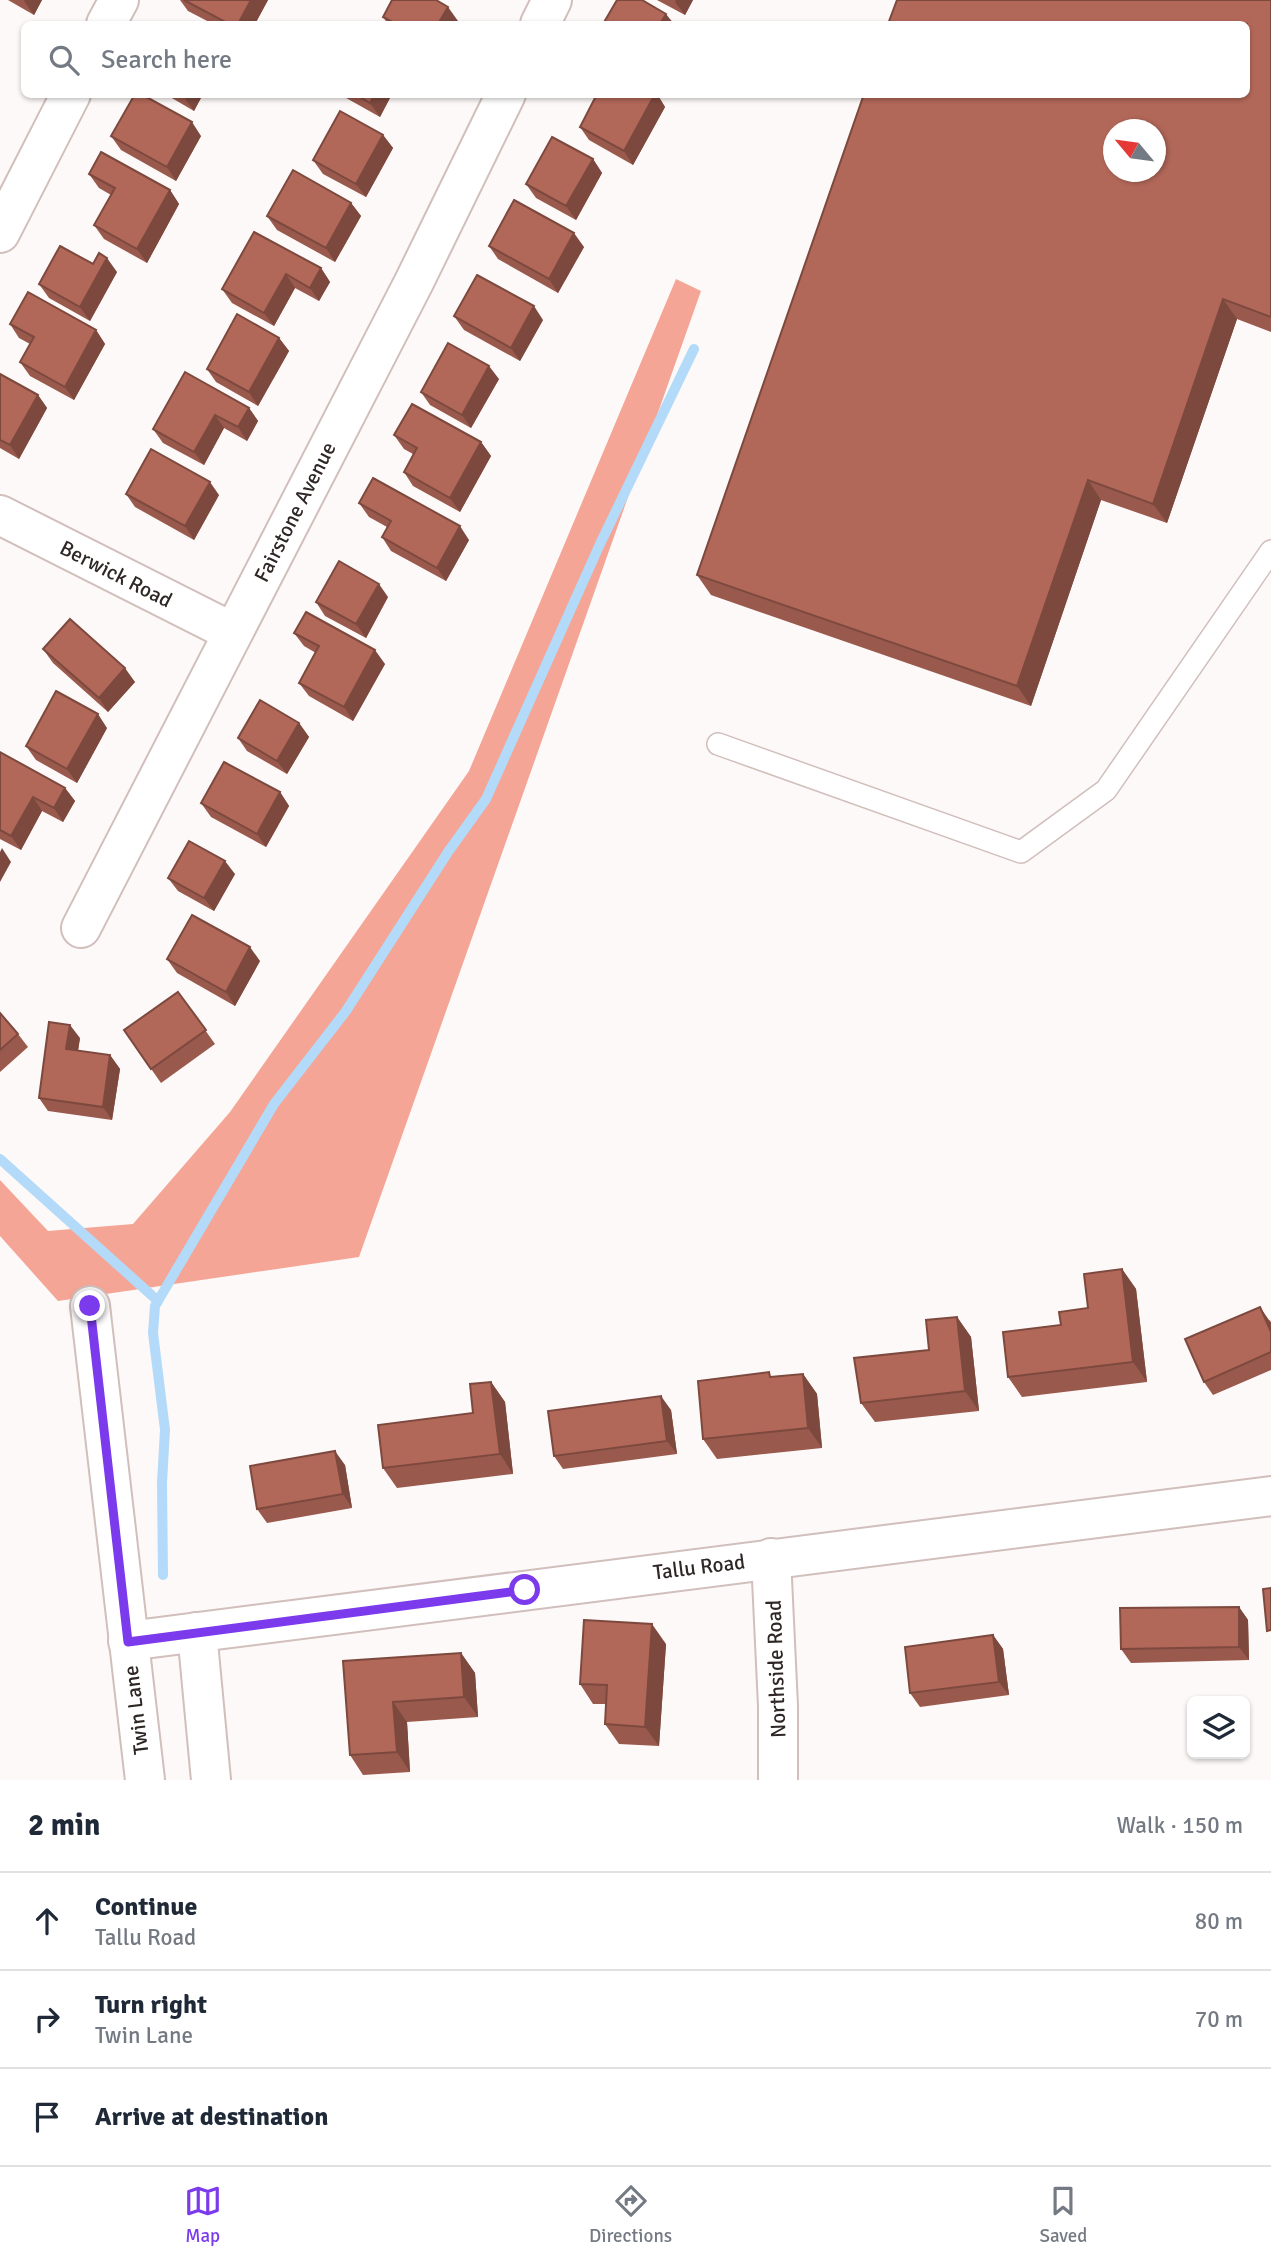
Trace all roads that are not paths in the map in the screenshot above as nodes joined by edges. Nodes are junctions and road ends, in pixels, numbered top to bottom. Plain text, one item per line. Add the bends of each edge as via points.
1 (119, 0) edge
2 (552, 0) edge
3 (108, 21) edge
4 (542, 21) edge
5 (69, 98) edge
6 (504, 98) edge
7 (0, 233) edge
8 (0, 515) edge
9 (1271, 551) edge
10 (232, 632) junction
11 (718, 744) dead end
12 (81, 928) dead end
13 (90, 1306) dead end
14 (1271, 1496) edge
15 (771, 1558) junction
16 (197, 1632) junction
17 (128, 1642) junction
18 (145, 1780) edge
19 (211, 1780) edge
20 (778, 1780) edge

1 - 3 street
2 - 4 street
5 - 7 street
6 - 10 street, Fairstone Avenue
8 - 10 street, Berwick Road
9 - 11 lane via 1106,790 1021,852
10 - 12 street, Fairstone Avenue
13 - 17 street, Twin Lane
14 - 15 street, Tallu Road
15 - 16 street, Tallu Road
15 - 20 street, Northside Road
16 - 17 street, Tallu Road
16 - 19 street
17 - 18 street, Twin Lane

